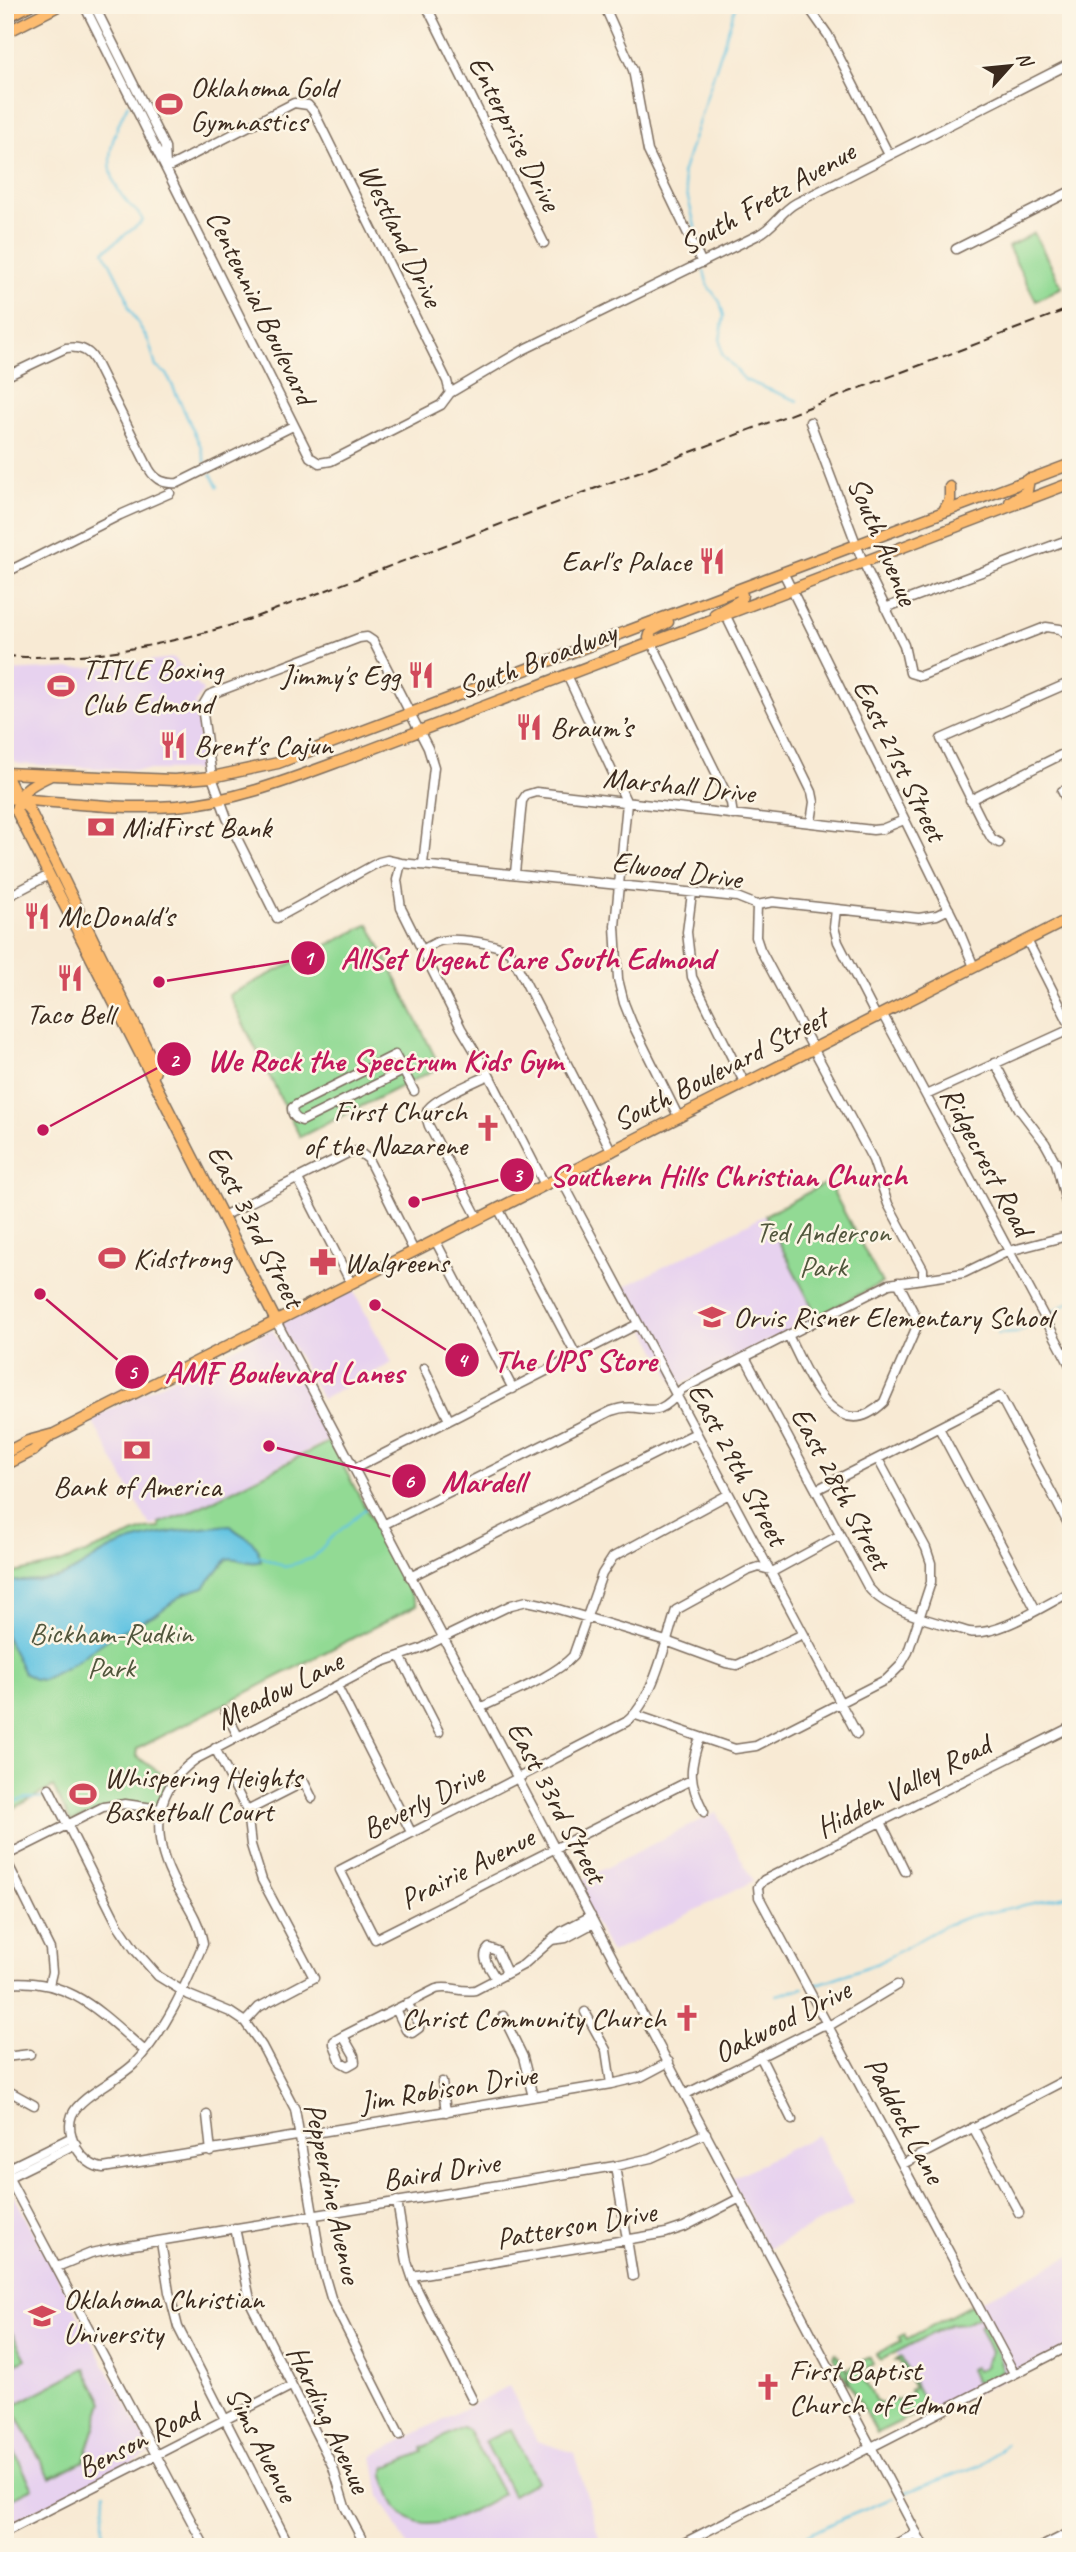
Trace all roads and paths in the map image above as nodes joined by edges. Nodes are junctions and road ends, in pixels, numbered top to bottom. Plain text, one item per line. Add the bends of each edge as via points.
1 (30, 5) edge
2 (60, 5) edge
3 (84, 5) edge
4 (94, 5) edge
5 (426, 5) edge
6 (604, 5) edge
7 (807, 5) edge
8 (1067, 5) edge
9 (1071, 12) edge
10 (5, 18) edge
11 (5, 33) edge
12 (1071, 63) edge
13 (888, 155) junction
14 (167, 167) junction
15 (1071, 191) edge
16 (544, 243) dead end
17 (956, 249) dead end
18 (702, 263) junction
19 (5, 377) edge
20 (450, 393) junction
21 (810, 422) dead end
22 (293, 426) junction
23 (319, 463) joint
24 (1071, 464) edge
25 (1029, 479) junction
26 (1071, 483) edge
27 (170, 494) dead end
28 (969, 502) junction
29 (998, 510) junction
30 (943, 512) junction
31 (1071, 541) edge
32 (858, 544) junction
33 (863, 562) junction
34 (783, 572) junction
35 (5, 573) edge
36 (740, 589) junction
37 (791, 589) junction
38 (885, 608) junction
39 (685, 610) junction
40 (725, 614) junction
41 (697, 625) junction
42 (1071, 639) edge
43 (652, 643) junction
44 (560, 657) junction
45 (567, 675) junction
46 (1071, 682) edge
47 (411, 714) junction
48 (419, 732) junction
49 (1071, 750) edge
50 (5, 773) edge
51 (51, 774) junction
52 (212, 777) junction
53 (1062, 792) dead end
54 (5, 798) edge
55 (18, 799) junction
56 (220, 800) junction
57 (970, 800) junction
58 (627, 803) junction
59 (1071, 808) edge
60 (733, 815) junction
61 (904, 820) junction
62 (811, 822) junction
63 (999, 843) dead end
64 (401, 863) junction
65 (423, 864) junction
66 (515, 873) junction
67 (49, 875) junction
68 (620, 885) junction
69 (692, 893) junction
70 (5, 898) edge
71 (757, 905) junction
72 (836, 909) junction
73 (949, 909) junction
74 (1071, 918) edge
75 (1027, 940) junction
76 (422, 950) junction
77 (974, 968) junction
78 (880, 1016) junction
79 (1071, 1028) edge
80 (814, 1050) junction
81 (995, 1063) junction
82 (403, 1071) junction
83 (489, 1075) junction
84 (153, 1076) junction
85 (745, 1084) junction
86 (414, 1091) dead end
87 (926, 1095) junction
88 (679, 1118) junction
89 (612, 1152) junction
90 (560, 1177) junction
91 (298, 1179) junction
92 (545, 1185) junction
93 (498, 1208) junction
94 (223, 1216) junction
95 (478, 1218) junction
96 (1071, 1221) edge
97 (1071, 1236) edge
98 (435, 1240) junction
99 (414, 1251) junction
100 (1009, 1251) junction
101 (923, 1278) junction
102 (898, 1282) junction
103 (351, 1283) junction
104 (276, 1321) junction
105 (638, 1324) junction
106 (788, 1335) junction
107 (576, 1355) junction
108 (745, 1357) junction
109 (1071, 1367) edge
110 (424, 1368) dead end
111 (513, 1389) junction
112 (676, 1395) junction
113 (449, 1420) junction
114 (939, 1428) junction
115 (696, 1433) junction
116 (54, 1434) junction
117 (5, 1453) edge
118 (878, 1459) junction
119 (5, 1465) edge
120 (354, 1469) junction
121 (817, 1490) junction
122 (729, 1494) junction
123 (383, 1525) junction
124 (1071, 1529) edge
125 (840, 1535) junction
126 (768, 1569) junction
127 (410, 1577) junction
128 (1071, 1591) edge
129 (1036, 1610) junction
130 (920, 1615) junction
131 (588, 1618) junction
132 (803, 1634) junction
133 (442, 1638) junction
134 (666, 1641) junction
135 (400, 1656) junction
136 (337, 1686) junction
137 (841, 1704) junction
138 (480, 1708) junction
139 (225, 1710) dead end
140 (635, 1715) junction
141 (1071, 1727) edge
142 (439, 1732) dead end
143 (857, 1734) dead end
144 (238, 1736) junction
145 (700, 1737) junction
146 (215, 1748) junction
147 (517, 1778) junction
148 (691, 1780) junction
149 (49, 1788) dead end
150 (312, 1798) dead end
151 (160, 1809) junction
152 (247, 1811) junction
153 (704, 1812) dead end
154 (881, 1822) junction
155 (68, 1824) junction
156 (411, 1832) junction
157 (554, 1849) junction
158 (5, 1857) edge
159 (905, 1871) dead end
160 (758, 1887) joint
161 (592, 1920) junction
162 (375, 1939) joint
163 (507, 1973) junction
164 (496, 1979) junction
165 (5, 1983) edge
166 (49, 1985) junction
167 (897, 1985) dead end
168 (181, 1991) junction
169 (407, 2003) junction
170 (396, 2009) junction
171 (585, 2012) dead end
172 (503, 2016) dead end
173 (245, 2022) junction
174 (828, 2024) junction
175 (343, 2036) dead end
176 (145, 2052) junction
177 (30, 2054) dead end
178 (760, 2056) junction
179 (5, 2057) edge
180 (669, 2062) junction
181 (1071, 2077) edge
182 (442, 2082) dead end
183 (611, 2084) junction
184 (5, 2089) edge
185 (686, 2094) junction
186 (533, 2097) junction
187 (34, 2105) dead end
188 (446, 2112) junction
189 (207, 2115) dead end
190 (792, 2120) dead end
191 (973, 2127) junction
192 (706, 2133) junction
193 (301, 2136) junction
194 (74, 2140) junction
195 (211, 2152) junction
196 (903, 2164) junction
197 (615, 2166) junction
198 (7, 2173) edge
199 (740, 2198) junction
200 (397, 2202) junction
201 (1018, 2213) dead end
202 (314, 2215) junction
203 (235, 2228) junction
204 (627, 2241) junction
205 (161, 2242) junction
206 (57, 2267) junction
207 (412, 2276) junction
208 (633, 2276) dead end
209 (1071, 2345) edge
210 (1014, 2374) junction
211 (291, 2386) junction
212 (472, 2399) dead end
213 (224, 2422) junction
214 (400, 2435) dead end
215 (873, 2446) junction
216 (156, 2456) junction
217 (5, 2532) edge
218 (1071, 2532) edge
219 (917, 2533) junction
220 (205, 2547) edge
221 (290, 2547) edge
222 (366, 2547) edge
223 (676, 2547) edge
224 (890, 2547) edge
225 (924, 2547) edge
226 (1041, 2547) edge

1 - 10 main road
2 - 11 main road
3 - 14 street, Centennial Boulevard
4 - 14 street, Centennial Boulevard via 165,147
5 - 16 street, Enterprise Drive
6 - 18 street via 634,70 648,151
7 - 13 street via 828,35
8 - 9 main road
12 - 13 street, South Fretz Avenue
13 - 18 street, South Fretz Avenue via 796,202 766,231
14 - 20 street, Westland Drive via 294,103 304,103 314,112
14 - 22 street, Centennial Boulevard
15 - 17 street
18 - 20 street, South Fretz Avenue via 523,350
19 - 22 street via 66,348 88,352 152,475 165,483 178,483
20 - 23 street, South Fretz Avenue via 441,405
21 - 32 street, South Avenue
22 - 23 street, Centennial Boulevard via 310,457
24 - 25 main road, South Broadway
25 - 28 main road, South Broadway
25 - 29 main road via 1027,491
26 - 29 main road, South Broadway
27 - 35 street
28 - 30 main road, South Broadway
28 - 30 main road via 950,487 950,500
29 - 33 main road, South Broadway
30 - 32 main road, South Broadway
31 - 38 street
32 - 33 street, South Avenue
32 - 34 main road, South Broadway
33 - 37 main road, South Broadway
33 - 38 street, South Avenue
34 - 36 main road, South Broadway
34 - 37 street, East 21st Street
36 - 39 main road, South Broadway
36 - 41 main road via 741,600
37 - 40 main road, South Broadway
37 - 61 street, East 21st Street
38 - 42 street, South Avenue via 914,676 1046,628 1060,629
39 - 43 main road via 651,631
39 - 44 main road, South Broadway
40 - 41 main road, South Broadway
40 - 62 street via 812,792
41 - 43 main road, South Broadway
43 - 45 main road, South Broadway
43 - 60 street
44 - 45 main road
44 - 47 main road, South Broadway
45 - 48 main road, South Broadway
45 - 58 street
46 - 57 street via 941,739
47 - 48 street
47 - 52 main road, South Broadway via 278,763
47 - 52 street via 376,644 367,637 359,638 208,695 202,707
48 - 56 main road, South Broadway via 285,782
48 - 65 street via 434,767
49 - 57 street
50 - 51 main road, South Broadway
50 - 55 main road
51 - 52 main road, South Broadway via 151,780
51 - 55 main road via 28,786
52 - 56 street
53 - 59 street
54 - 55 main road, South Broadway
55 - 56 main road, South Broadway via 152,807
55 - 67 main road, East 33rd Street via 16,810
55 - 84 main road, East 33rd Street via 29,809 111,975 156,1068
56 - 64 street, Elwood Drive via 277,918 379,862
57 - 63 street via 992,839
58 - 60 street, Marshall Drive
58 - 66 street, Marshall Drive via 536,792 526,795
58 - 68 street
60 - 62 street, Marshall Drive
61 - 62 street, Marshall Drive via 873,830
61 - 73 street, East 21st Street
64 - 65 street, Elwood Drive
64 - 76 street via 398,897
65 - 66 street, Elwood Drive
66 - 68 street, Elwood Drive
67 - 70 street
67 - 84 main road, East 33rd Street
68 - 69 street, Elwood Drive
68 - 88 street via 616,964 624,1003
69 - 71 street, Elwood Drive via 737,897
69 - 85 street via 687,933 692,977
71 - 72 street via 773,902
71 - 80 street, Elwood Drive via 760,949
72 - 73 street via 919,918
72 - 78 street, Ridgecrest Road via 838,942
73 - 77 street, East 21st Street
74 - 75 main road, South Boulevard Street
75 - 77 main road, South Boulevard Street
75 - 79 street
76 - 83 street
76 - 89 street via 457,940 510,952
77 - 78 main road, South Boulevard Street
78 - 80 main road, South Boulevard Street
78 - 87 street, Ridgecrest Road
79 - 81 street
80 - 85 main road, South Boulevard Street
80 - 101 street, Elwood Drive via 873,1160 888,1204 923,1269
81 - 87 street
81 - 96 street via 1056,1163
82 - 82 street via 395,1055 296,1105 292,1114 302,1121
82 - 86 street
83 - 92 street
83 - 95 street via 437,1101 426,1116
84 - 94 main road, East 33rd Street
85 - 88 main road, South Boulevard Street
87 - 100 street, Ridgecrest Road
88 - 89 main road, South Boulevard Street
89 - 90 main road, South Boulevard Street
90 - 92 main road, South Boulevard Street
90 - 105 street, East 29th Street
91 - 94 street
91 - 99 street via 352,1152 362,1153
91 - 103 street
92 - 93 main road, South Boulevard Street
93 - 95 main road, South Boulevard Street
93 - 107 street
94 - 104 main road, East 33rd Street
95 - 98 main road, South Boulevard Street
97 - 100 street
98 - 99 main road, South Boulevard Street
98 - 111 street
99 - 103 main road, South Boulevard Street
100 - 101 street via 964,1273
100 - 109 street, Ridgecrest Road
101 - 102 street
102 - 106 street
102 - 106 street via 917,1326 884,1402 875,1411 853,1416 826,1405
103 - 104 main road, South Boulevard Street
104 - 116 main road, South Boulevard Street
104 - 120 street, East 33rd Street
105 - 107 street
105 - 112 street, East 29th Street
106 - 108 street
107 - 111 street
108 - 112 street
108 - 121 street, East 28th Street
110 - 113 street
111 - 113 street
112 - 115 street, East 29th Street
112 - 123 street via 658,1410 624,1406 611,1411
113 - 120 street
114 - 118 street
114 - 124 street via 1000,1396
114 - 129 street
115 - 122 street, East 29th Street
115 - 127 street
116 - 117 main road, South Boulevard Street
116 - 119 main road, South Boulevard Street
118 - 121 street
118 - 130 street via 930,1557 931,1582
120 - 123 street, East 33rd Street
121 - 125 street, East 28th Street
122 - 126 street, East 29th Street
122 - 131 street via 613,1557 602,1574
123 - 127 street, East 33rd Street
125 - 126 street, Beverly Drive via 774,1571
125 - 130 street, East 28th Street via 874,1594 892,1608
126 - 132 street, East 29th Street
126 - 134 street, Beverly Drive via 747,1571 676,1609
127 - 133 street, East 33rd Street
128 - 129 street, East 28th Street
129 - 130 street, East 28th Street via 981,1633
130 - 137 street via 908,1652 895,1672
131 - 133 street, Meadow Lane via 527,1601
131 - 134 street, Meadow Lane
131 - 138 street via 566,1664
132 - 134 street, Meadow Lane via 737,1665
132 - 137 street, East 29th Street
133 - 135 street, Meadow Lane
133 - 138 street, East 33rd Street
134 - 140 street, Beverly Drive
135 - 136 street, Meadow Lane
135 - 142 street
136 - 144 street, Meadow Lane
136 - 156 street
137 - 143 street, East 29th Street
137 - 145 street via 756,1746 735,1749
138 - 147 street, East 33rd Street
139 - 144 street
140 - 145 street
140 - 147 street, Beverly Drive
141 - 154 street, Hidden Valley Road
144 - 146 street, Meadow Lane
145 - 148 street
146 - 151 street, Meadow Lane via 181,1771
146 - 152 street
147 - 156 street, Beverly Drive
147 - 157 street, East 33rd Street
148 - 153 street
148 - 157 street, Prairie Avenue
149 - 155 street, Pepperdine Avenue
150 - 152 street via 304,1782
151 - 155 street via 110,1805
151 - 168 street, Meadow Lane via 164,1860 202,1932 203,1944
152 - 173 street via 262,1880 314,1978 259,2007
154 - 159 street
154 - 160 street, Hidden Valley Road
155 - 158 street
155 - 168 street, Pepperdine Avenue via 118,1925 158,1976
156 - 162 street, Beverly Drive via 340,1870
157 - 161 street, East 33rd Street
157 - 162 street, Prairie Avenue
158 - 166 street via 50,1949
160 - 174 street, Paddock Lane
161 - 163 street via 544,1944 523,1965
161 - 180 street, East 33rd Street
163 - 164 street
163 - 164 street via 497,1951 489,1948 485,1959
164 - 169 street via 467,1992 436,1989
165 - 166 street
166 - 176 street via 87,2001
167 - 174 street, Oakwood Drive
168 - 173 street, Pepperdine Avenue
168 - 176 street, Meadow Lane
169 - 170 street
169 - 170 street via 419,2023 416,2032 406,2030
170 - 175 street
171 - 183 street via 606,2050
172 - 186 street via 523,2057
173 - 193 street, Pepperdine Avenue via 292,2102
174 - 178 street, Oakwood Drive
174 - 196 street, Paddock Lane
176 - 194 street, Meadow Lane via 76,2108 71,2120
177 - 179 street
178 - 185 street, Oakwood Drive
178 - 190 street
180 - 183 street, Jim Robison Drive via 641,2077
180 - 185 street, East 33rd Street
181 - 191 street
182 - 188 street
183 - 186 street, Jim Robison Drive
184 - 187 street
185 - 192 street, East 33rd Street
186 - 188 street, Jim Robison Drive
188 - 193 street, Jim Robison Drive
189 - 195 street
191 - 196 street
191 - 201 street
192 - 197 street, Baird Drive via 651,2158
192 - 199 street, East 33rd Street
193 - 195 street, Jim Robison Drive
193 - 202 street, Pepperdine Avenue
194 - 195 street, Jim Robison Drive via 87,2162 103,2168
194 - 198 street
196 - 210 street, Paddock Lane
197 - 200 street, Baird Drive
197 - 204 street
198 - 206 street
199 - 204 street, Patterson Drive via 675,2231
199 - 215 street, East 33rd Street
200 - 202 street, Baird Drive
200 - 207 street
202 - 203 street, Baird Drive
202 - 214 street, Pepperdine Avenue via 331,2298
203 - 205 street, Baird Drive
203 - 211 street, Harding Avenue via 251,2304
204 - 207 street, Patterson Drive
204 - 208 street
205 - 206 street, Baird Drive via 91,2253
205 - 213 street, Sims Avenue via 178,2327
206 - 216 street
207 - 212 street
209 - 210 street
210 - 215 street
211 - 213 street, Benson Road
211 - 222 street, Harding Avenue via 333,2467 345,2507
213 - 216 street, Benson Road
213 - 221 street, Sims Avenue
215 - 219 street, East 33rd Street
215 - 223 street
216 - 217 street, Benson Road
216 - 220 street
218 - 226 street
219 - 224 street
219 - 225 street, East 33rd Street

